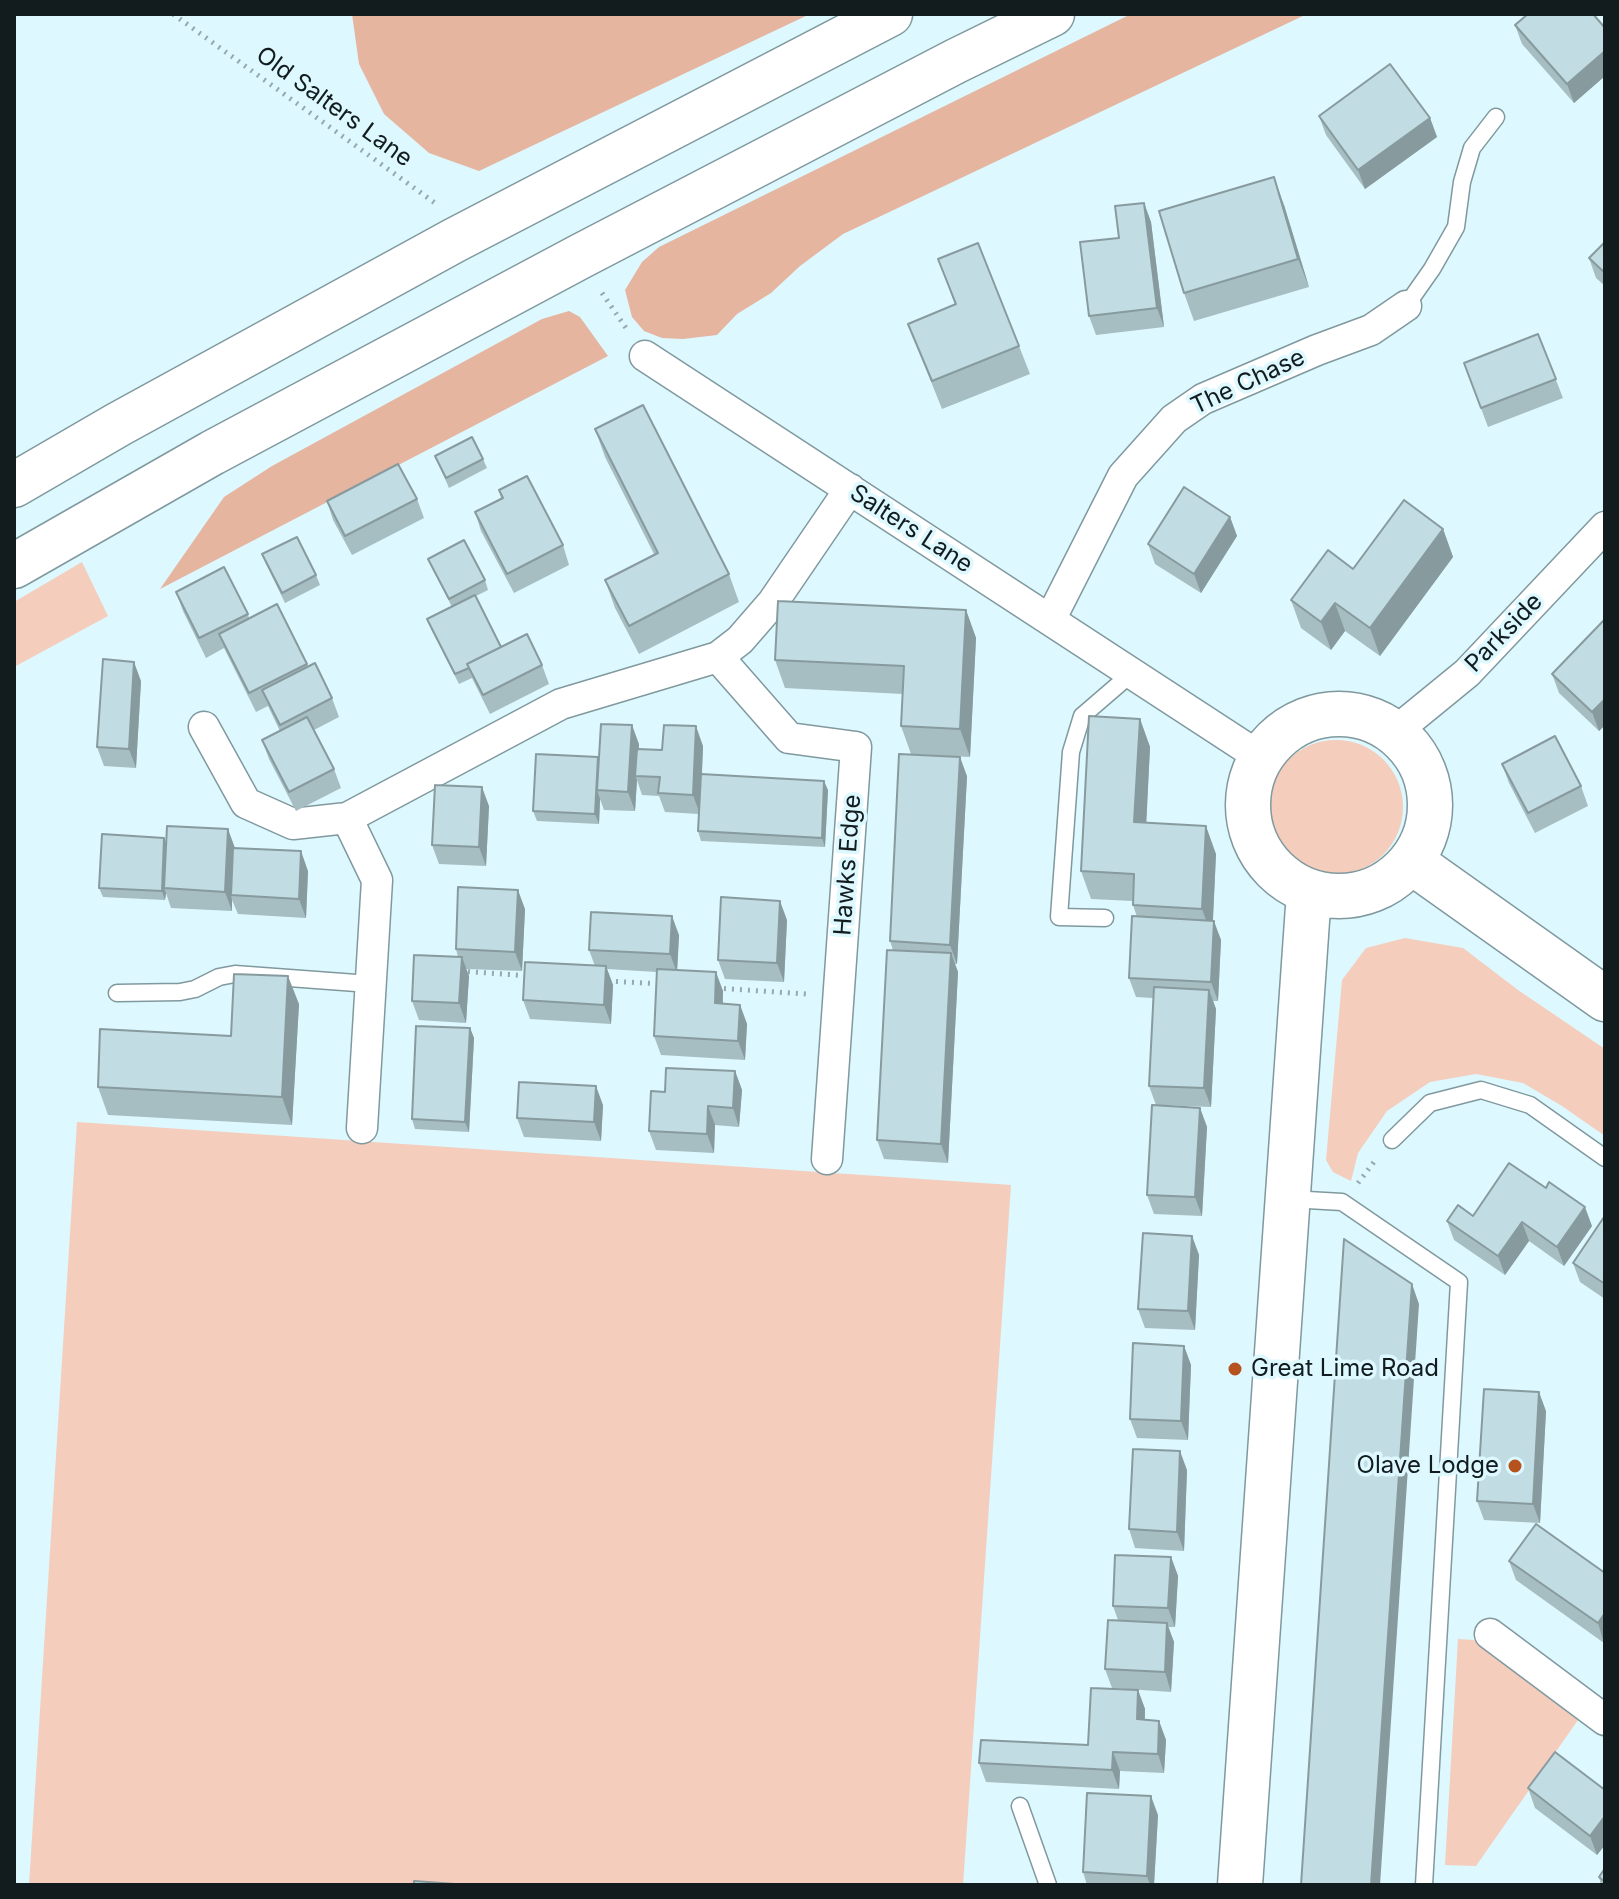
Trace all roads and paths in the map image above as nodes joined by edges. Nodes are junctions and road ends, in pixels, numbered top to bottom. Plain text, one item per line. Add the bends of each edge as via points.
1 (173, 14) edge
2 (890, 14) edge
3 (1052, 14) edge
4 (1496, 117) dead end
5 (434, 201) dead end
6 (597, 285) dead end
7 (1406, 306) joint
8 (645, 356) joint
9 (14, 485) edge
10 (850, 489) junction
11 (1605, 527) edge
12 (14, 566) edge
13 (1050, 620) junction
14 (718, 657) junction
15 (1132, 673) junction
16 (204, 727) dead end
17 (1396, 731) junction
18 (1260, 757) junction
19 (347, 818) junction
20 (1412, 862) junction
21 (1309, 892) junction
22 (1105, 918) dead end
23 (449, 970) edge
24 (543, 977) edge
25 (605, 981) edge
26 (370, 984) junction
27 (667, 985) edge
28 (714, 988) edge
29 (117, 993) dead end
30 (839, 996) junction
31 (1605, 999) edge
32 (362, 1128) dead end
33 (1392, 1140) joint
34 (1605, 1158) edge
35 (827, 1159) dead end
36 (1287, 1199) junction
37 (1342, 1202) junction
38 (1490, 1634) dead end
39 (1605, 1720) edge
40 (1020, 1806) dead end
41 (1048, 1885) edge
42 (1240, 1885) edge
43 (1424, 1885) edge

1 - 5 path, Old Salters Lane
2 - 9 main road via 414,262
3 - 12 main road via 581,256 212,453
4 - 7 lane via 1472,148 1456,227
6 - 8 path
7 - 13 street, The Chase via 1371,330 1203,399 1174,419 1123,476
8 - 10 street, Salters Lane
10 - 13 street, Salters Lane
10 - 14 street via 773,602
11 - 17 street, Parkside via 1467,673
13 - 15 street, Salters Lane
14 - 19 street via 561,704
14 - 30 street, Hawks Edge via 789,738 856,747
15 - 18 street, Salters Lane
15 - 22 lane via 1082,716 1071,752 1059,917
16 - 19 street via 246,803 293,824
17 - 18 main road via 1353,713 1320,714 1281,733
17 - 20 main road via 1418,755 1431,793 1429,825
18 - 21 main road via 1250,780 1247,812 1255,843 1280,876
19 - 26 street via 377,880
20 - 21 main road via 1388,883 1358,895
20 - 31 main road
21 - 36 main road
23 - 24 path
25 - 27 path
26 - 29 lane via 235,974 180,992
26 - 32 street
28 - 30 path
30 - 35 street, Hawks Edge
33 - 34 lane via 1430,1103 1481,1090 1530,1105
33 - 37 path
36 - 37 lane
36 - 42 main road
37 - 43 lane via 1459,1282
38 - 39 street
40 - 41 lane

